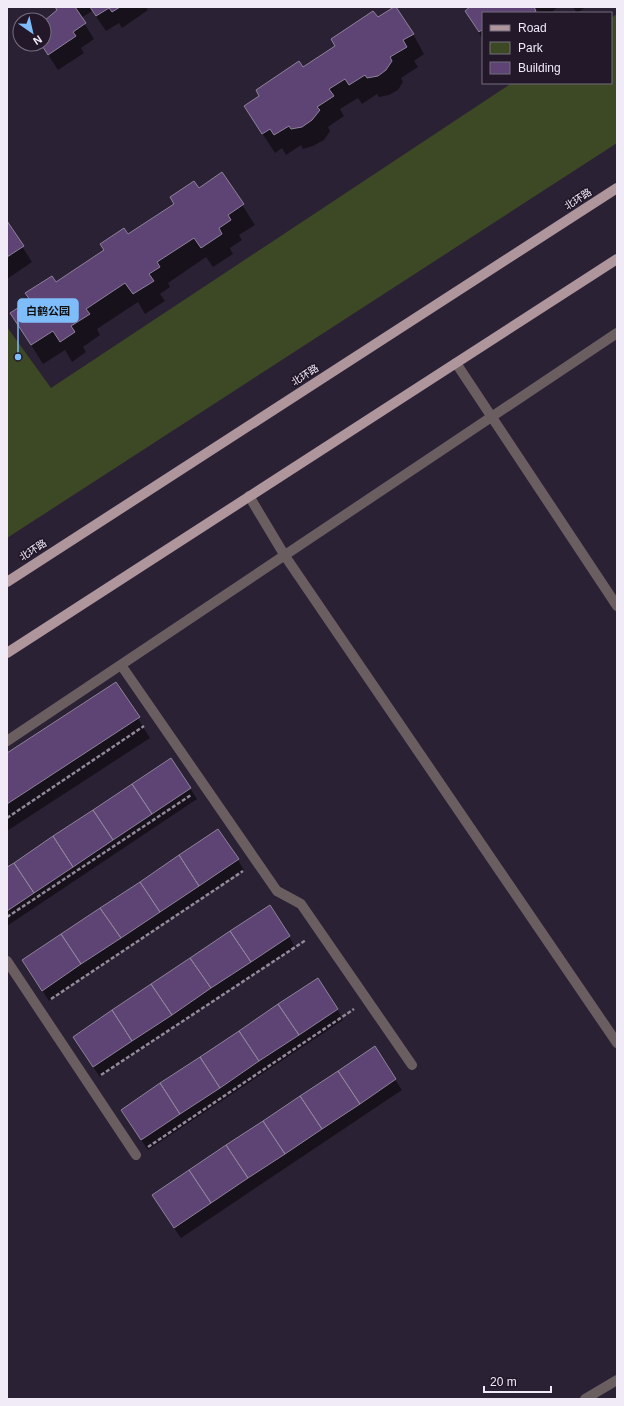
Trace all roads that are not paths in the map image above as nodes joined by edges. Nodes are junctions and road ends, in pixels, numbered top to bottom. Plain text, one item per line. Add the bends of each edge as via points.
1 (617, 188) edge
2 (617, 259) edge
3 (617, 333) edge
4 (456, 363) junction
5 (492, 417) junction
6 (249, 496) junction
7 (285, 556) junction
8 (7, 582) edge
9 (617, 606) edge
10 (7, 653) edge
11 (121, 665) junction
12 (7, 741) edge
13 (7, 961) edge
14 (617, 1043) edge
15 (412, 1065) dead end
16 (136, 1155) road end
17 (617, 1380) edge
18 (585, 1399) edge

1 - 8 main road, 北环路
2 - 4 main road
3 - 5 street
4 - 5 street
4 - 6 main road
5 - 7 street
5 - 9 street
6 - 7 street
6 - 10 main road
7 - 11 street
7 - 14 street
11 - 12 street
11 - 15 street via 277,891 301,904
13 - 16 street
17 - 18 street

